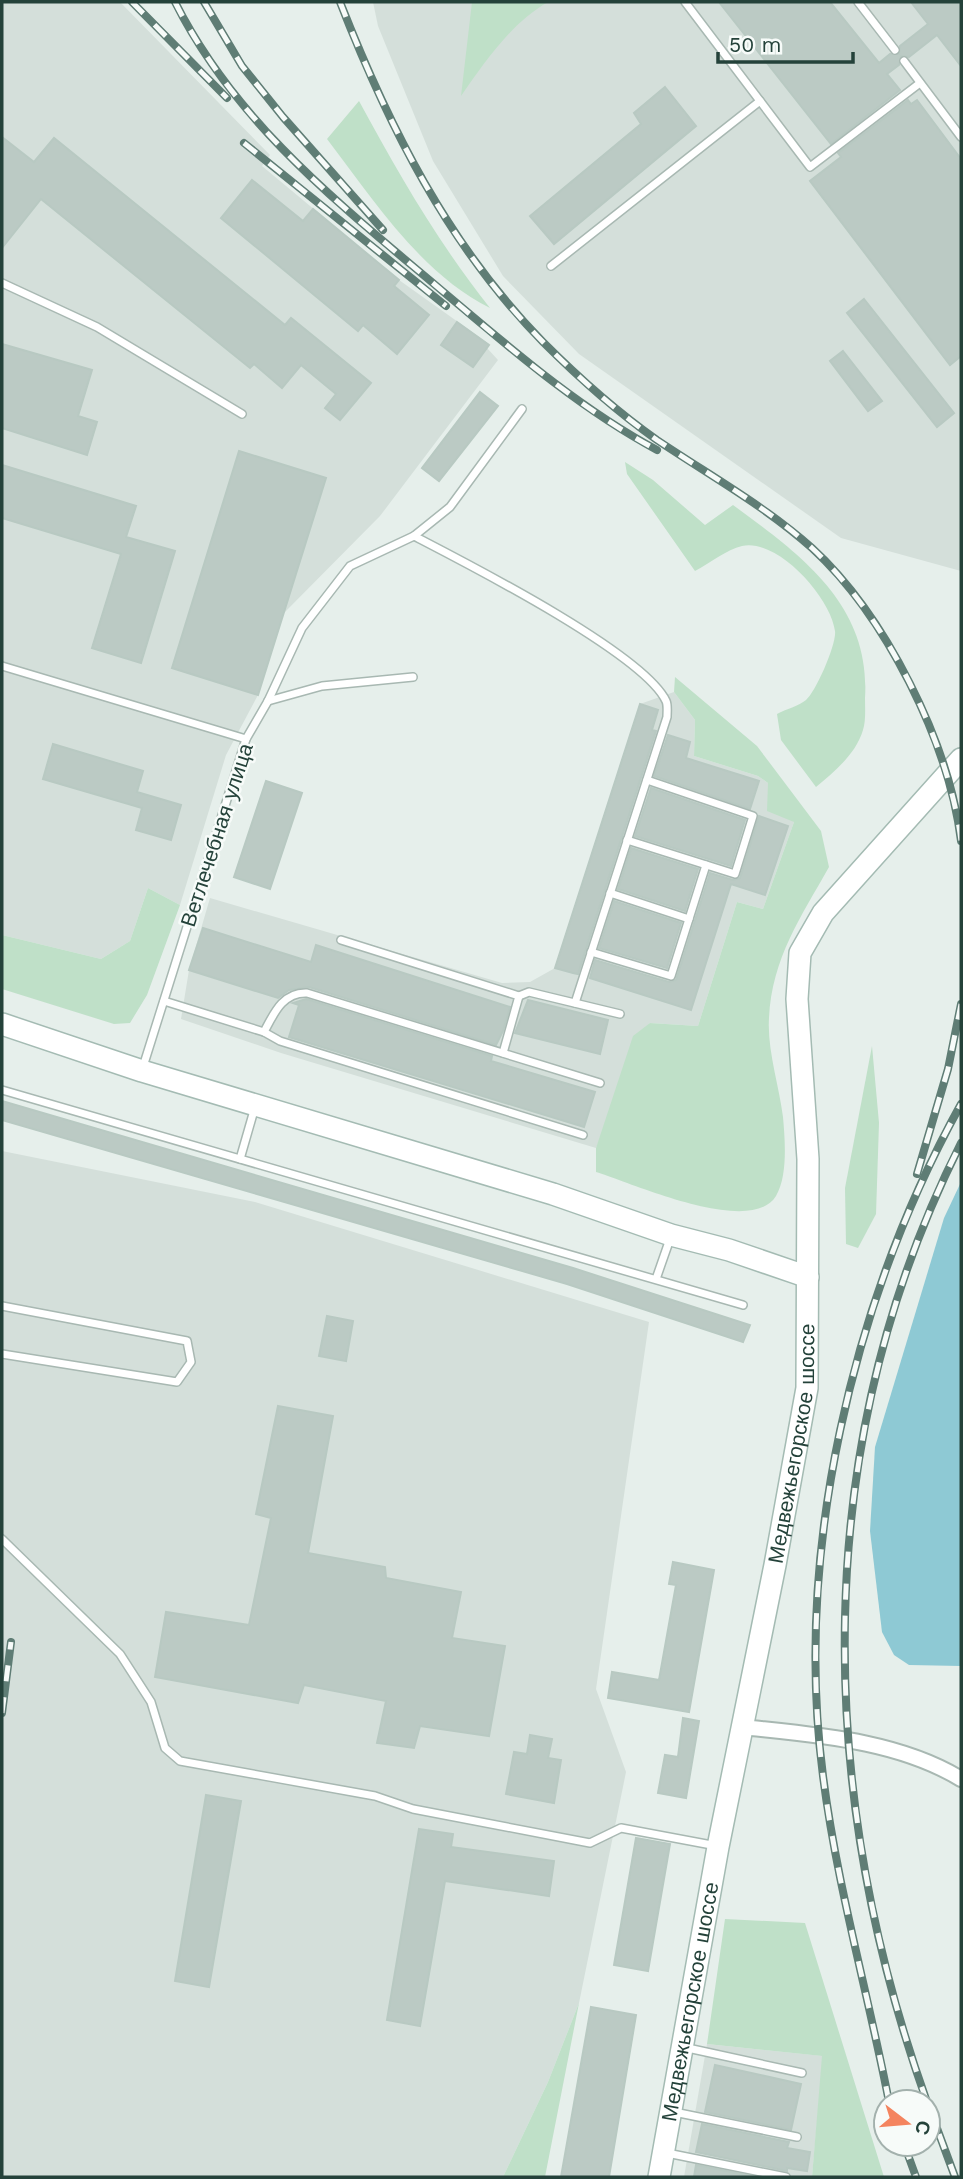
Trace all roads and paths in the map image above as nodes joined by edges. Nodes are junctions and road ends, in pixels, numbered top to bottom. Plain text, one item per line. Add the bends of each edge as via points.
1 (685, 2) edge
2 (858, 2) edge
3 (895, 50) dead end
4 (904, 61) dead end
5 (920, 83) junction
6 (760, 102) junction
7 (961, 137) edge
8 (551, 265) dead end
9 (2, 283) edge
10 (522, 409) dead end
11 (243, 414) dead end
12 (414, 536) junction
13 (2, 666) edge
14 (413, 677) dead end
15 (268, 701) junction
16 (246, 739) junction
17 (961, 759) edge
18 (647, 780) junction
19 (627, 840) junction
20 (706, 865) junction
21 (610, 893) junction
22 (689, 919) junction
23 (341, 940) dead end
24 (591, 953) junction
25 (519, 996) junction
26 (164, 1001) junction
27 (575, 1003) junction
28 (620, 1013) dead end
29 (2, 1024) edge
30 (264, 1032) junction
31 (503, 1054) junction
32 (142, 1071) junction
33 (600, 1083) dead end
34 (2, 1090) edge
35 (256, 1103) junction
36 (583, 1136) dead end
37 (240, 1159) junction
38 (671, 1235) junction
39 (808, 1277) junction
40 (656, 1279) junction
41 (743, 1305) dead end
42 (2, 1306) edge
43 (2, 1354) edge
44 (2, 1539) edge
45 (742, 1727) junction
46 (961, 1779) edge
47 (718, 1847) junction
48 (683, 2047) junction
49 (802, 2073) dead end
50 (672, 2112) junction
51 (797, 2137) dead end
52 (664, 2153) junction
53 (659, 2177) edge
54 (786, 2177) edge

1 - 6 lane
2 - 3 lane
4 - 5 lane
5 - 6 lane via 810,167
5 - 7 lane
6 - 8 lane
9 - 11 lane via 97,327
10 - 12 lane, Ветлечебная улица via 450,507
12 - 15 lane, Ветлечебная улица via 350,566 302,628
12 - 18 lane via 490,575 640,671 667,701 667,716
13 - 16 lane
14 - 15 lane via 322,686
15 - 16 lane, Ветлечебная улица
16 - 26 lane, Ветлечебная улица
17 - 39 street, Медвежьегорское шоссе via 823,913 800,953 797,999 808,1159
18 - 19 lane
18 - 20 lane via 754,816 735,874
19 - 20 lane
19 - 21 lane
20 - 22 lane
21 - 22 lane
21 - 24 lane
22 - 24 lane via 671,976
23 - 25 lane
24 - 27 lane
25 - 27 lane via 529,992
25 - 31 lane
26 - 30 lane
26 - 32 lane, Ветлечебная улица
27 - 28 lane
29 - 32 street
30 - 31 lane via 281,1002 296,993 307,993
30 - 36 lane via 280,1041
31 - 33 lane
32 - 35 street
34 - 37 lane
35 - 37 lane
35 - 38 street
37 - 40 lane
38 - 39 street
38 - 40 lane
39 - 45 street, Медвежьегорское шоссе via 807,1388
40 - 41 lane
42 - 43 lane via 187,1341 191,1362 177,1382
44 - 47 lane via 120,1654 151,1702 165,1748 180,1761 375,1796 413,1809 590,1843 621,1828
45 - 46 street via 849,1738 941,1767
45 - 47 street, Медвежьегорское шоссе
47 - 48 street, Медвежьегорское шоссе
48 - 49 lane
48 - 50 street, Медвежьегорское шоссе
50 - 51 lane
50 - 52 street, Медвежьегорское шоссе
52 - 53 street, Медвежьегорское шоссе
52 - 54 lane

